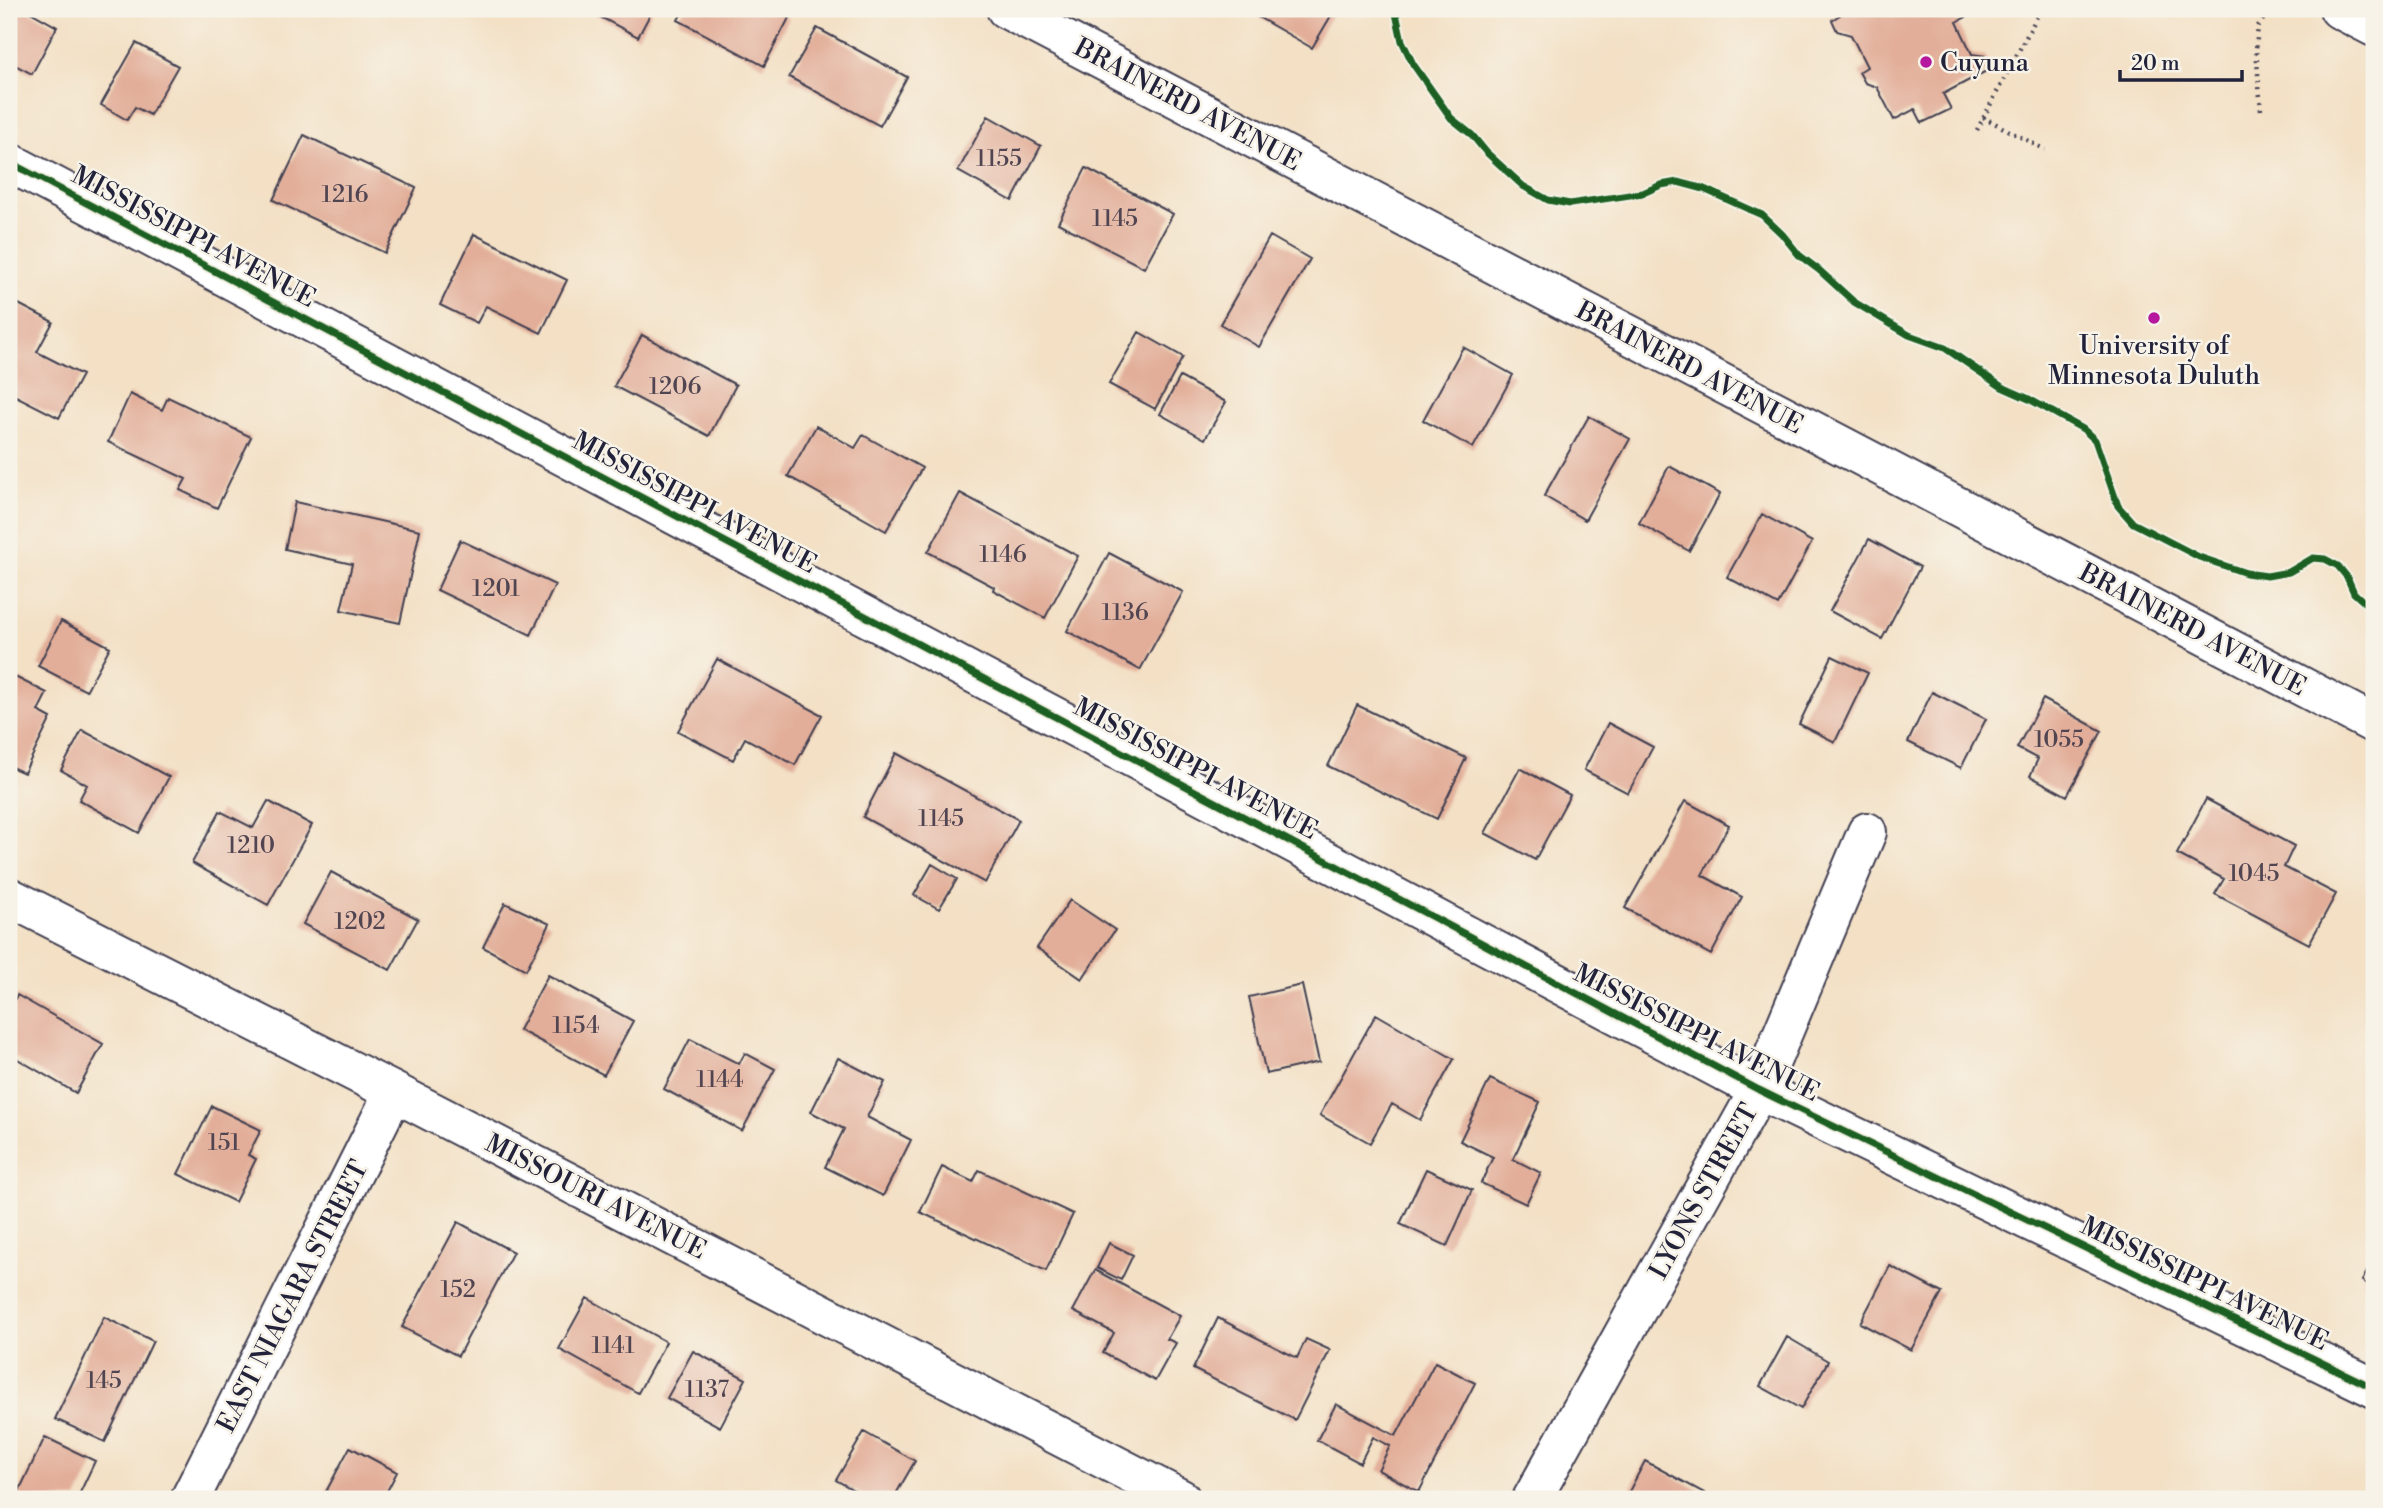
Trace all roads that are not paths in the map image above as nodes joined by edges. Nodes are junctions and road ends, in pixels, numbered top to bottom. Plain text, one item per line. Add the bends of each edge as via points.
1 (1006, 9) edge
2 (2339, 9) edge
3 (2374, 27) edge
4 (9, 162) edge
5 (2374, 724) edge
6 (1867, 832) dead end
7 (9, 897) edge
8 (1759, 1090) junction
9 (394, 1092) junction
10 (2374, 1388) edge
11 (190, 1499) edge
12 (1181, 1499) edge
13 (1532, 1499) edge

1 - 5 street, BRAINERD AVENUE
2 - 3 street
4 - 8 street, MISSISSIPPI AVENUE
6 - 8 street, LYONS STREET
7 - 9 street, MISSOURI AVENUE
8 - 10 street, MISSISSIPPI AVENUE
8 - 13 street, LYONS STREET
9 - 11 street, EAST NIAGARA STREET
9 - 12 street, MISSOURI AVENUE

